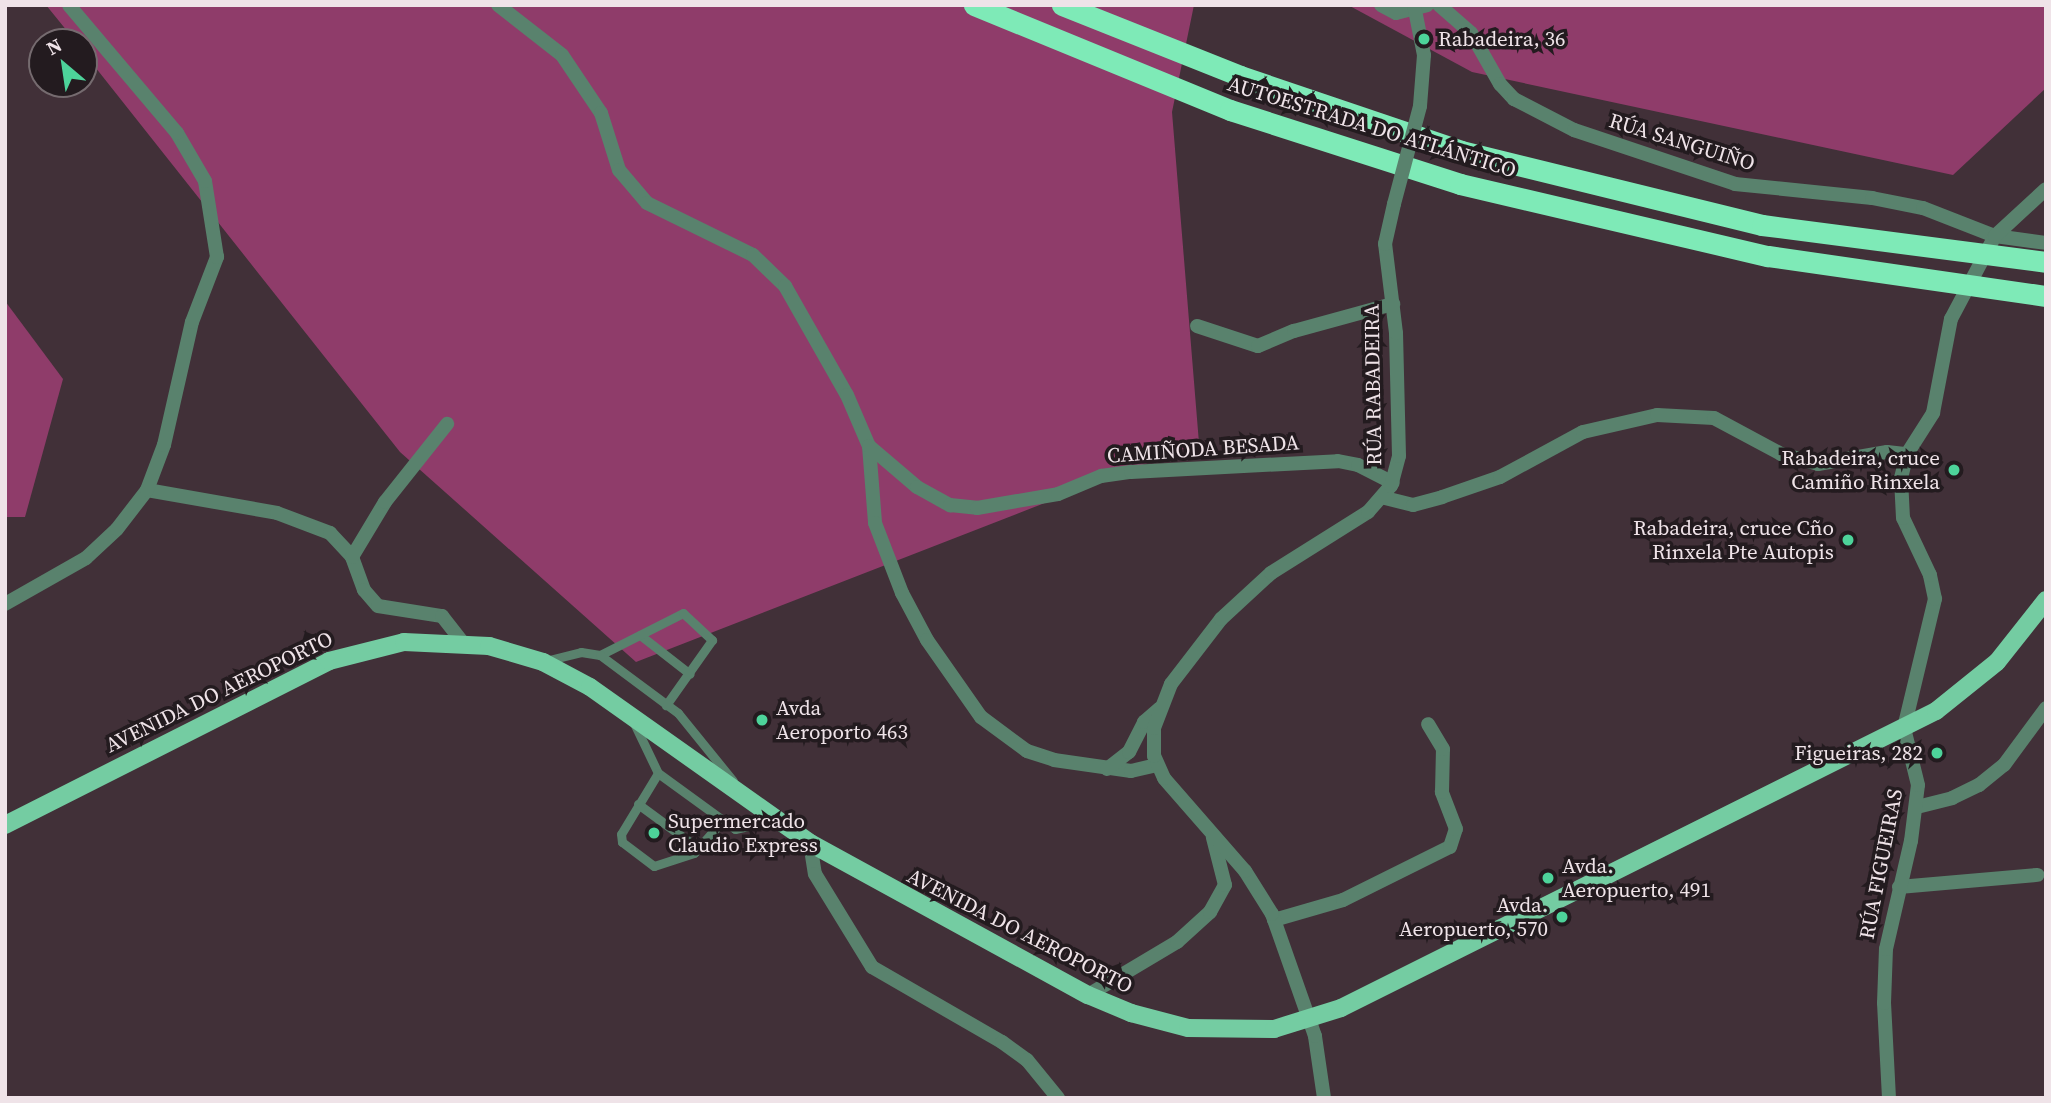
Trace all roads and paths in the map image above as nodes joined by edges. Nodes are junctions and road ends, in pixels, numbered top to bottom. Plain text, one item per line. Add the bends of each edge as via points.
1 (69, 5) edge
2 (498, 5) edge
3 (974, 5) edge
4 (1062, 5) edge
5 (1381, 5) edge
6 (1438, 5) edge
7 (1419, 7) edge
8 (2046, 190) edge
9 (1995, 236) junction
10 (2046, 243) edge
11 (2046, 262) edge
12 (2046, 296) edge
13 (1393, 304) junction
14 (1197, 326) dead end
15 (447, 424) dead end
16 (869, 446) junction
17 (1908, 454) junction
18 (1393, 483) junction
19 (147, 490) junction
20 (1385, 498) junction
21 (352, 556) junction
22 (2046, 600) edge
23 (5, 604) edge
24 (640, 635) junction
25 (463, 643) junction
26 (600, 655) junction
27 (543, 662) junction
28 (690, 674) junction
29 (666, 705) junction
30 (1161, 707) junction
31 (2046, 708) edge
32 (630, 716) junction
33 (1428, 724) dead end
34 (1904, 728) junction
35 (1157, 765) junction
36 (1107, 769) junction
37 (658, 773) junction
38 (746, 800) junction
39 (638, 804) junction
40 (1917, 807) junction
41 (723, 820) junction
42 (776, 820) junction
43 (5, 825) edge
44 (1212, 834) junction
45 (810, 843) junction
46 (698, 848) junction
47 (2037, 874) dead end
48 (1899, 887) junction
49 (1274, 920) junction
50 (1088, 996) junction
51 (1311, 1020) junction
52 (1058, 1098) edge
53 (1324, 1098) edge
54 (1889, 1098) edge

1 - 19 street via 177,133 205,181 217,257 192,323 164,445
2 - 16 street via 562,55 601,113 619,170 647,203 753,255 785,286 847,395
3 - 12 highway, AUTOESTRADA DO ATLÁNTICO, bridge via 1230,110 1460,184 1768,256
4 - 11 highway, AUTOESTRADA DO ATLÁNTICO, bridge via 1240,76 1461,151 1762,225
5 - 7 street via 1396,13
6 - 9 street, RÚA SANGUIÑO via 1471,33 1500,84 1514,99 1574,130 1735,184 1923,208
7 - 13 street, RÚA RABADEIRA, bridge via 1425,63 1420,106 1385,244
8 - 9 street, RÚA FIGUEIRAS
9 - 10 street, RÚA SANGUIÑO
9 - 17 street, RÚA FIGUEIRAS via 1951,319 1933,413
13 - 14 street via 1294,331 1258,346
13 - 18 street, RÚA RABADEIRA via 1399,456
15 - 21 street via 386,502
16 - 18 street, CAMIÑODA BESADA via 917,487 950,505 977,508 1045,497 1101,476 1131,472 1338,461 1359,465
16 - 36 street via 875,523 902,593 961,693 981,717 1027,751
17 - 20 street via 1887,452 1818,464 1782,454 1714,418 1657,415 1583,432 1500,477 1442,497 1413,505
17 - 34 street, RÚA FIGUEIRAS via 1901,478 1903,518 1930,575 1935,599
18 - 20 street, RÚA RABADEIRA
19 - 21 street via 277,513 330,533
19 - 23 street via 117,530 86,558
20 - 30 street, RÚA RABADEIRA via 1270,573 1244,597 1192,652
21 - 25 street via 364,590 378,606 442,616
22 - 34 main road, AVENIDA DO AEROPORTO via 2020,638 1969,688
24 - 26 lane
24 - 28 lane
24 - 28 lane via 683,613 712,640
25 - 27 main road, AVENIDA DO AEROPORTO
25 - 43 main road, AVENIDA DO AEROPORTO via 404,642 328,661
26 - 27 lane via 581,652
26 - 29 lane
27 - 32 main road, AVENIDA DO AEROPORTO via 590,687
28 - 29 lane
29 - 38 lane via 678,713
30 - 35 street, RÚA RABADEIRA via 1153,742
30 - 36 street, RÚA RABADEIRA via 1144,722 1129,752
31 - 40 street via 2004,765 1979,785
32 - 37 lane
32 - 38 main road, AVENIDA DO AEROPORTO
33 - 49 street via 1443,749 1442,792 1456,829 1450,847 1343,900
34 - 40 street, RÚA FIGUEIRAS via 1918,785
34 - 51 main road, AVENIDA DO AEROPORTO
35 - 36 street via 1131,771
35 - 44 street via 1178,797
37 - 39 lane
37 - 41 lane
38 - 42 main road, AVENIDA DO AEROPORTO
39 - 46 lane
39 - 46 lane via 621,834 622,842 654,866
40 - 48 street, RÚA FIGUEIRAS
41 - 42 lane via 735,829
41 - 46 lane
42 - 45 main road, AVENIDA DO AEROPORTO
44 - 49 street via 1259,890
44 - 50 street via 1226,885 1210,912 1177,942
45 - 50 main road, AVENIDA DO AEROPORTO
45 - 52 street via 815,874 872,967 1002,1042 1027,1060
47 - 48 street
48 - 54 street, RÚA FIGUEIRAS via 1890,921 1884,989
49 - 51 street
50 - 51 main road, AVENIDA DO AEROPORTO via 1188,1028 1274,1030
51 - 53 street via 1322,1061

